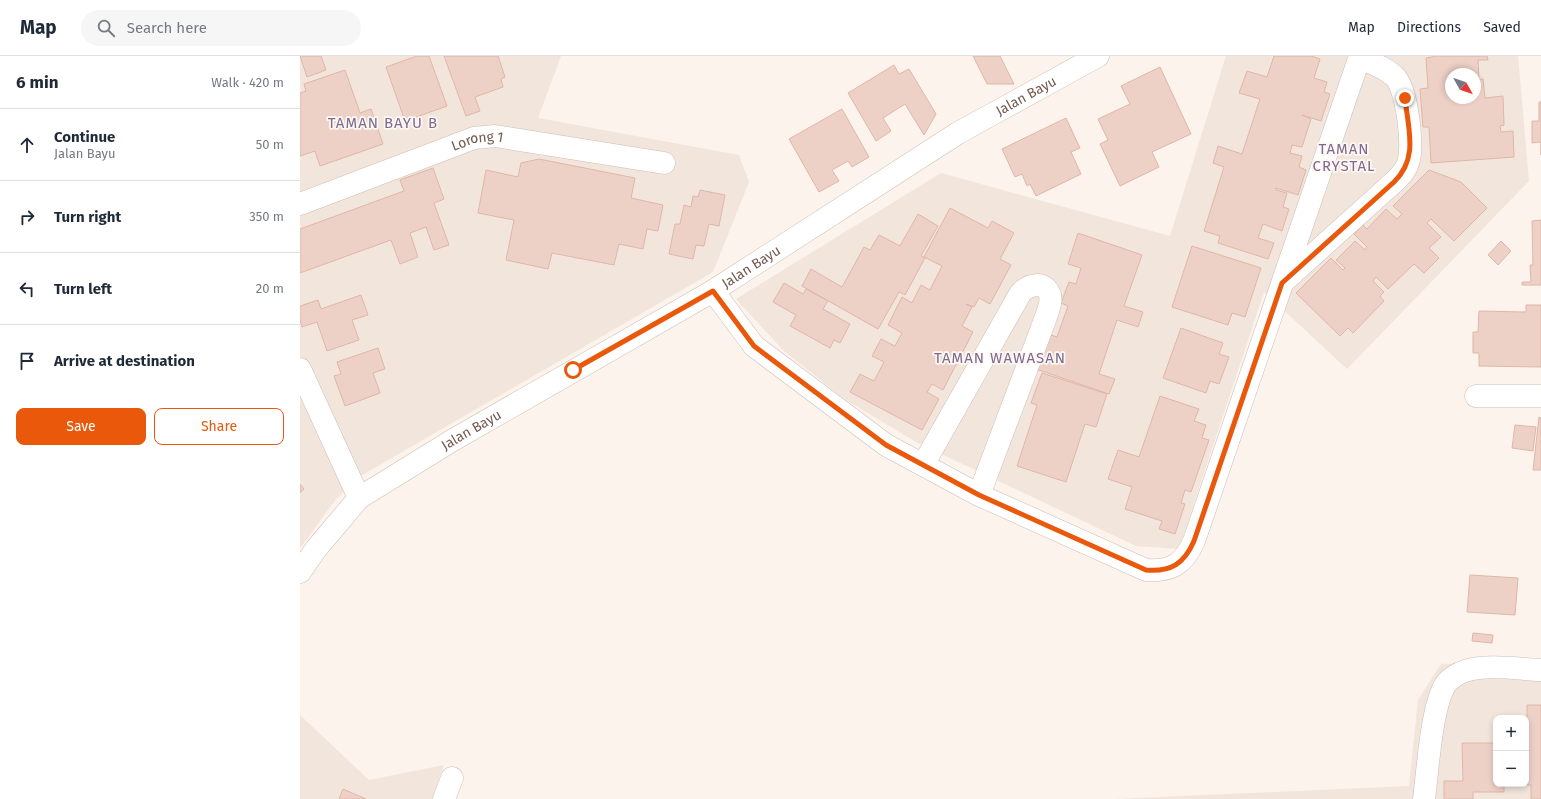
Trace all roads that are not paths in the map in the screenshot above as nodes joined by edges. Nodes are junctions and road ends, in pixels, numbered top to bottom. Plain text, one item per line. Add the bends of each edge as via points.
1 (1098, 56) edge
2 (1360, 57) edge
3 (664, 163) dead end
4 (300, 204) edge
5 (1282, 283) junction
6 (713, 291) junction
7 (300, 368) edge
8 (1476, 396) dead end
9 (1541, 396) edge
10 (923, 465) junction
11 (979, 495) junction
12 (359, 498) junction
13 (300, 572) edge
14 (1541, 670) edge
15 (452, 778) dead end
16 (444, 799) edge
17 (1424, 799) edge

1 - 6 street, Jalan Bayu via 958,133
2 - 5 street
2 - 5 street via 1386,70 1402,86 1411,151 1408,163 1394,182
3 - 4 street, Lorong 1 via 496,136 474,138
5 - 11 street via 1194,541 1181,562 1159,571 1146,570
6 - 10 street via 754,346 886,445
6 - 12 street, Jalan Bayu via 459,436
7 - 12 street
8 - 9 street
10 - 11 street
10 - 11 street via 1020,294 1027,286 1033,284 1043,287 1050,295 1050,306
12 - 13 street, Jalan Bayu
14 - 17 street via 1476,668 1452,677 1445,684 1435,714
15 - 16 street

